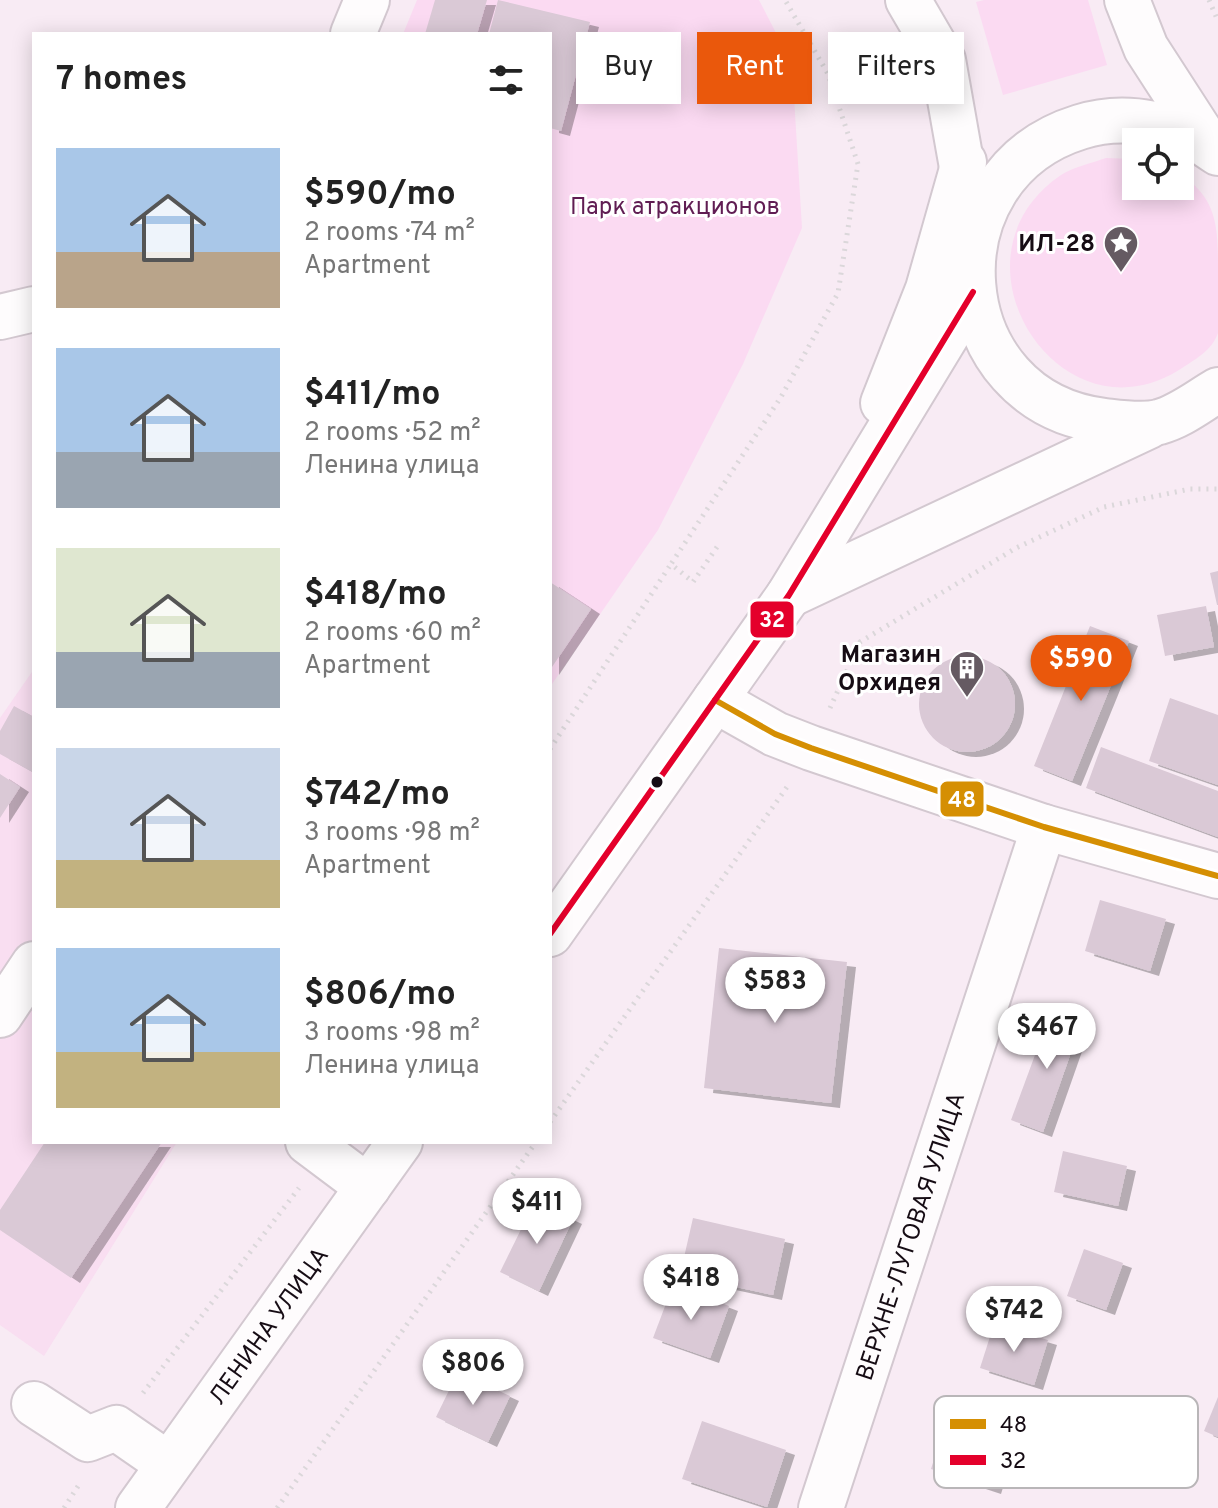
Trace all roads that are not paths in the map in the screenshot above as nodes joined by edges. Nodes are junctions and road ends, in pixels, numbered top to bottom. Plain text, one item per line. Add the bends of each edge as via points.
1 (367, 0) edge
2 (908, 0) edge
3 (930, 0) edge
4 (1127, 0) edge
5 (354, 32) edge
6 (927, 32) edge
7 (937, 32) edge
8 (952, 104) edge
9 (1214, 150) edge
10 (964, 162) junction
11 (972, 279) junction
12 (32, 309) edge
13 (0, 317) edge
14 (1218, 390) edge
15 (1184, 416) edge
16 (845, 508) junction
17 (789, 595) junction
18 (715, 700) junction
19 (1044, 827) junction
20 (1218, 876) edge
21 (552, 931) edge
22 (32, 967) edge
23 (0, 1015) edge
24 (399, 1144) edge
25 (317, 1147) edge
26 (368, 1187) junction
27 (34, 1404) dead end
28 (168, 1464) junction
29 (138, 1508) edge
30 (821, 1508) edge

1 - 5 main road
2 - 6 main road
3 - 7 main road
4 - 9 main road via 1146,48
8 - 10 main road
9 - 11 main road via 1184,132 1139,120 1094,122 1061,132 1033,148 994,189 978,226
10 - 11 main road
10 - 16 main road via 928,289
11 - 15 main road via 989,343 1004,366 1051,406 1085,419
11 - 16 main road
12 - 13 main road
14 - 15 main road
15 - 17 main road
16 - 17 main road
17 - 18 main road
18 - 19 main road via 811,748
18 - 21 main road
19 - 20 main road
19 - 30 main road, ВЕРХНЕ-ЛУГОВАЯ УЛИЦА
22 - 23 main road
24 - 26 main road, ЛЕНИНА УЛИЦА
25 - 26 main road
26 - 28 main road, ЛЕНИНА УЛИЦА
27 - 28 main road via 88,1439 116,1428
28 - 29 main road, ЛЕНИНА УЛИЦА

